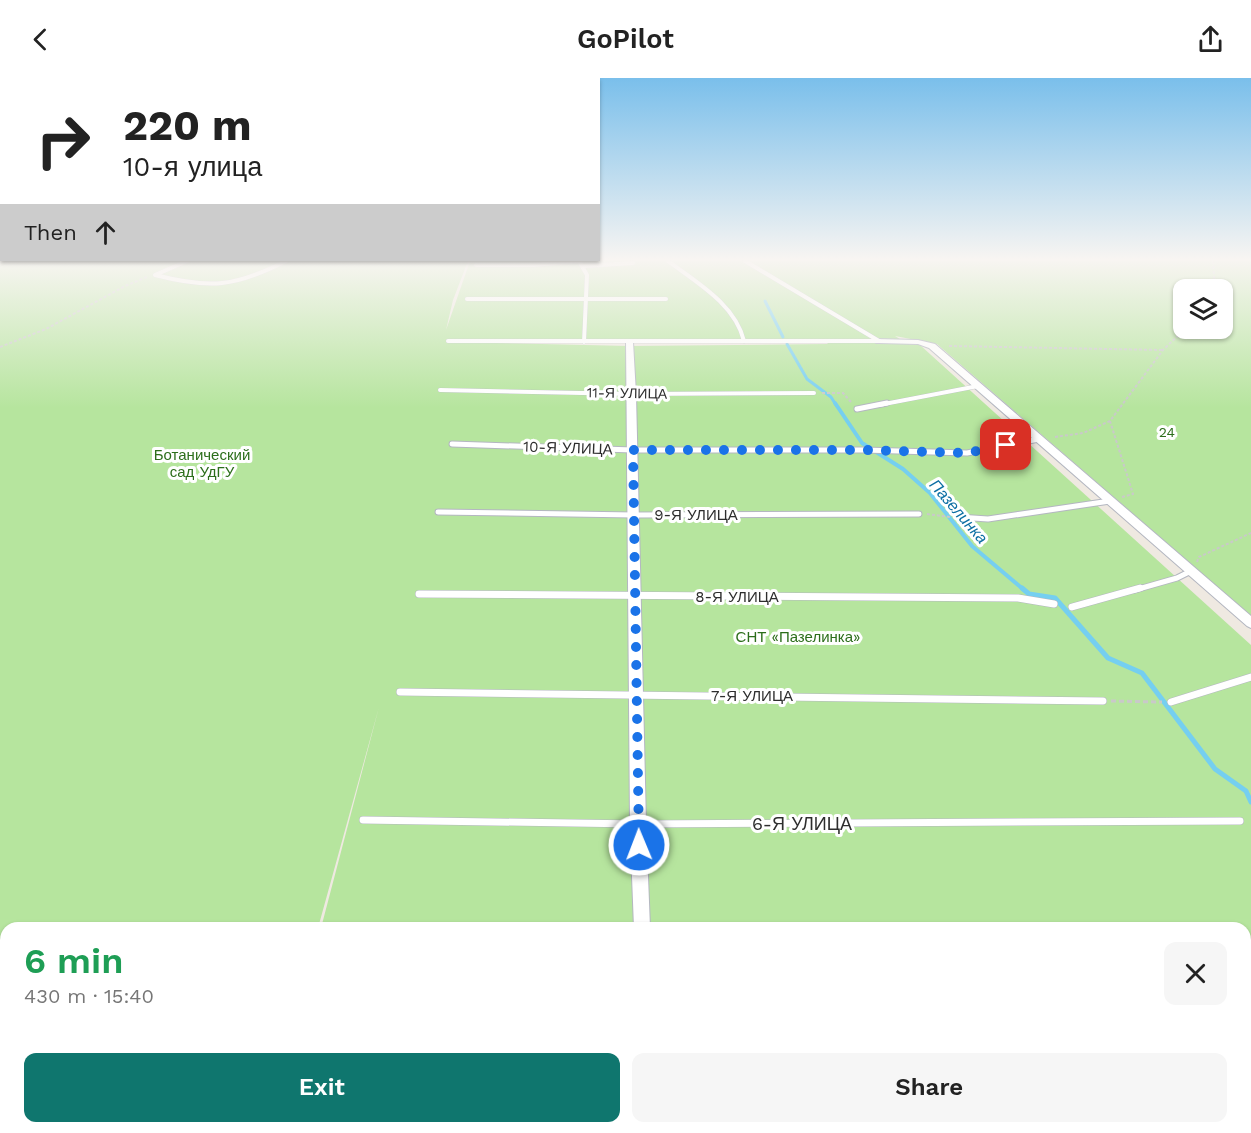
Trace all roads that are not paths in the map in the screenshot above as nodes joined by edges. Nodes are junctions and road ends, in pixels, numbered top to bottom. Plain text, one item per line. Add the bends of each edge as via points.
1 (585, 310) edge
2 (728, 310) edge
3 (827, 310) edge
4 (448, 341) dead end
5 (744, 341) junction
6 (879, 341) junction
7 (584, 342) junction
8 (629, 342) junction
9 (978, 386) junction
10 (440, 390) dead end
11 (814, 393) dead end
12 (632, 394) junction
13 (857, 409) road end
14 (1039, 439) junction
15 (452, 444) dead end
16 (633, 450) junction
17 (1110, 501) junction
18 (438, 512) dead end
19 (919, 514) dead end
20 (634, 516) junction
21 (958, 517) dead end
22 (1191, 571) junction
23 (419, 594) dead end
24 (635, 596) junction
25 (1054, 604) dead end
26 (1072, 607) dead end
27 (1251, 623) edge
28 (1251, 677) edge
29 (400, 692) dead end
30 (636, 696) junction
31 (1104, 701) road end
32 (1171, 702) road end
33 (363, 820) dead end
34 (1240, 821) dead end
35 (638, 824) junction
36 (642, 922) edge

1 - 7 lane
2 - 5 lane via 744,332
3 - 6 lane
4 - 7 lane
5 - 6 lane
5 - 8 lane
6 - 9 street via 932,346
7 - 8 lane
8 - 12 street
9 - 13 lane
9 - 14 street
10 - 12 lane, 11-Я УЛИЦА
11 - 12 lane, 11-Я УЛИЦА
12 - 16 street
14 - 16 lane, 10-Я УЛИЦА via 967,453
14 - 17 street
15 - 16 lane, 10-Я УЛИЦА
16 - 20 street
17 - 21 lane via 988,519
17 - 22 street
18 - 20 lane, 9-Я УЛИЦА
19 - 20 lane, 9-Я УЛИЦА
20 - 24 street
22 - 26 lane
22 - 27 street
23 - 24 lane, 8-Я УЛИЦА
24 - 25 lane, 8-Я УЛИЦА via 1018,598
24 - 30 street
28 - 32 lane
29 - 30 lane, 7-Я УЛИЦА
30 - 31 lane, 7-Я УЛИЦА
30 - 35 street
33 - 35 lane, 6-Я УЛИЦА
34 - 35 lane, 6-Я УЛИЦА
35 - 36 street

